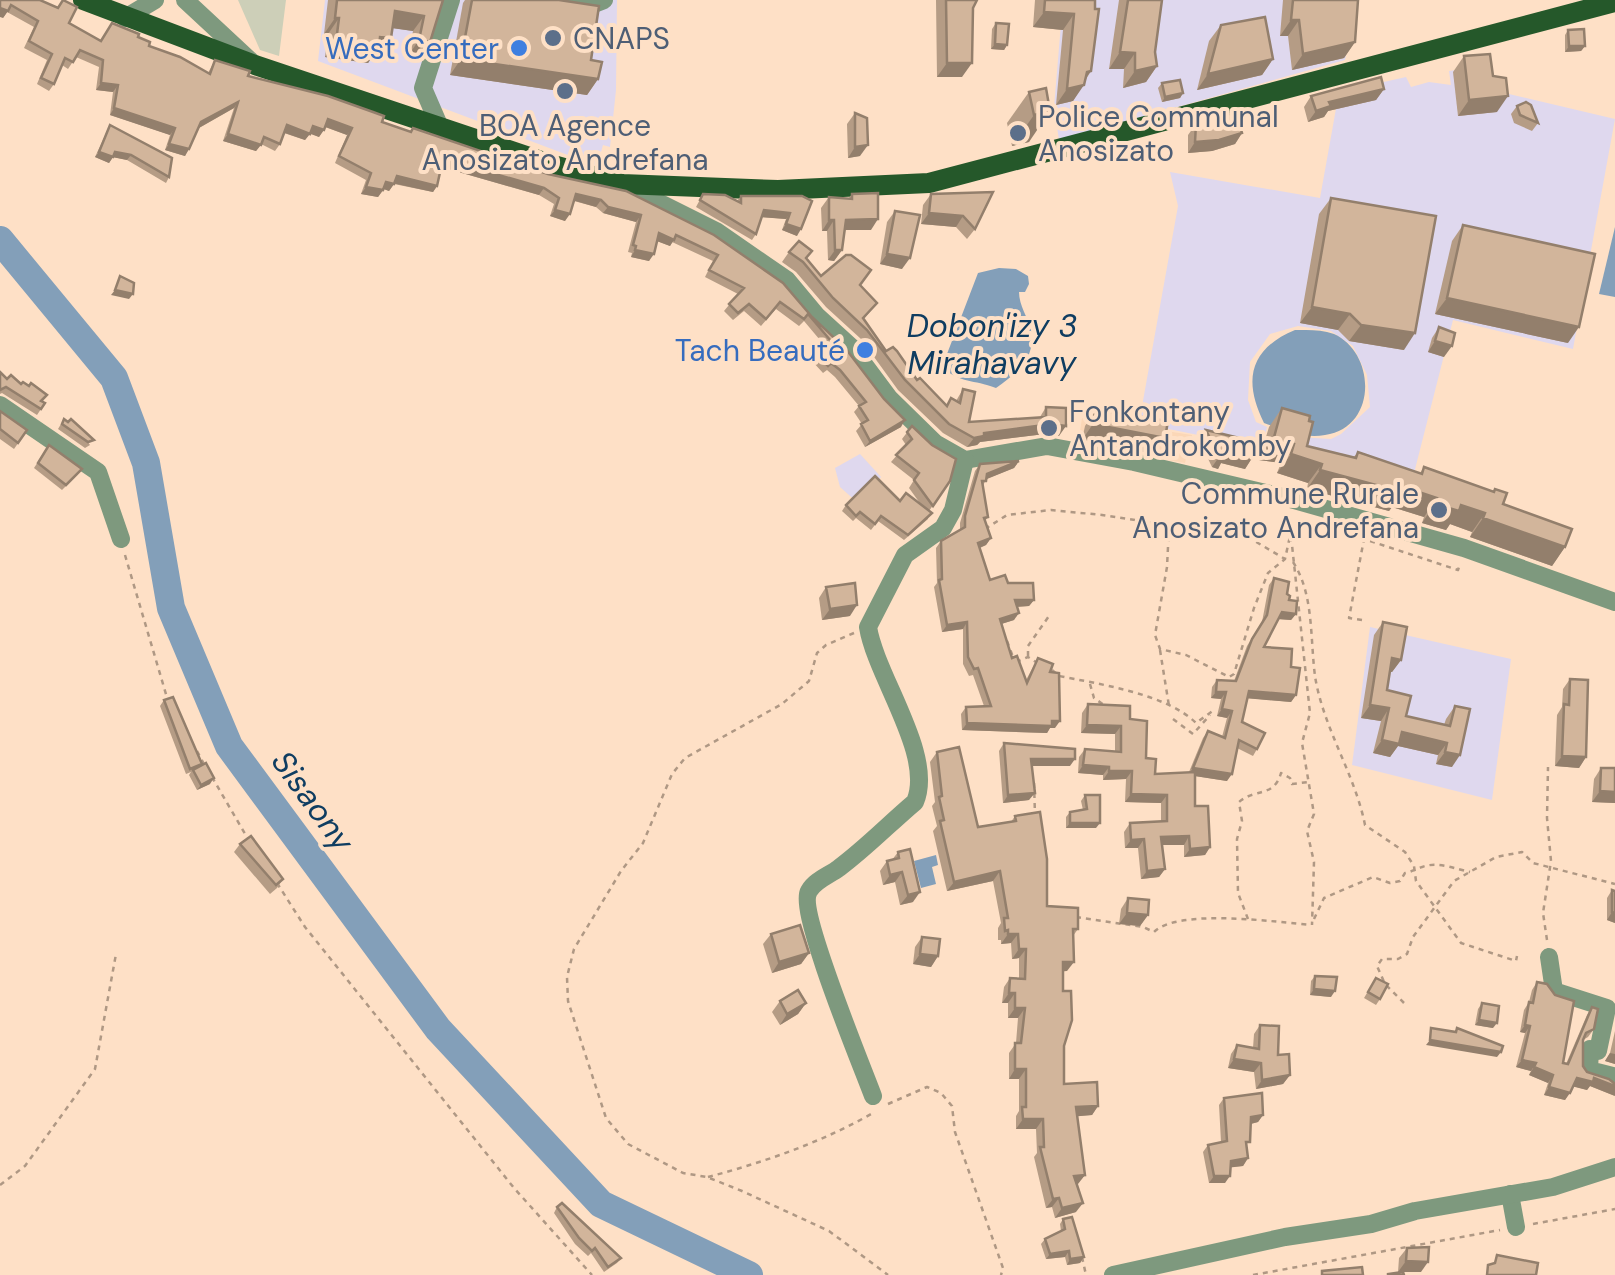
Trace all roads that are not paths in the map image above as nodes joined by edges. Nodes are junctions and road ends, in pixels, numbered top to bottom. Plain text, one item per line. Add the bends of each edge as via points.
1 (83, 0) edge
2 (155, 0) edge
3 (184, 0) edge
4 (452, 0) edge
5 (546, 0) edge
6 (604, 0) edge
7 (1615, 2) edge
8 (125, 18) junction
9 (255, 65) junction
10 (439, 125) junction
11 (622, 184) junction
12 (0, 405) edge
13 (965, 460) junction
14 (121, 539) road end
15 (1615, 602) edge
16 (1548, 947) road end
17 (1615, 1082) edge
18 (873, 1096) dead end
19 (1615, 1167) edge
20 (1510, 1194) junction
21 (1516, 1227) road end
22 (1113, 1275) edge

1 - 8 main road
2 - 8 street
3 - 9 street
4 - 10 street via 424,88
5 - 6 street via 586,7
7 - 11 main road via 929,183 778,190
8 - 9 main road
9 - 10 main road
10 - 11 main road
11 - 13 street via 716,231 786,280 889,398 935,443
12 - 14 street via 98,472
13 - 15 street via 1056,447 1287,498 1464,548
13 - 18 street via 943,528 905,555 868,627 916,757 916,802 806,896
16 - 17 street via 1554,991 1607,1008 1589,1070
19 - 20 street
20 - 21 street
20 - 22 street

